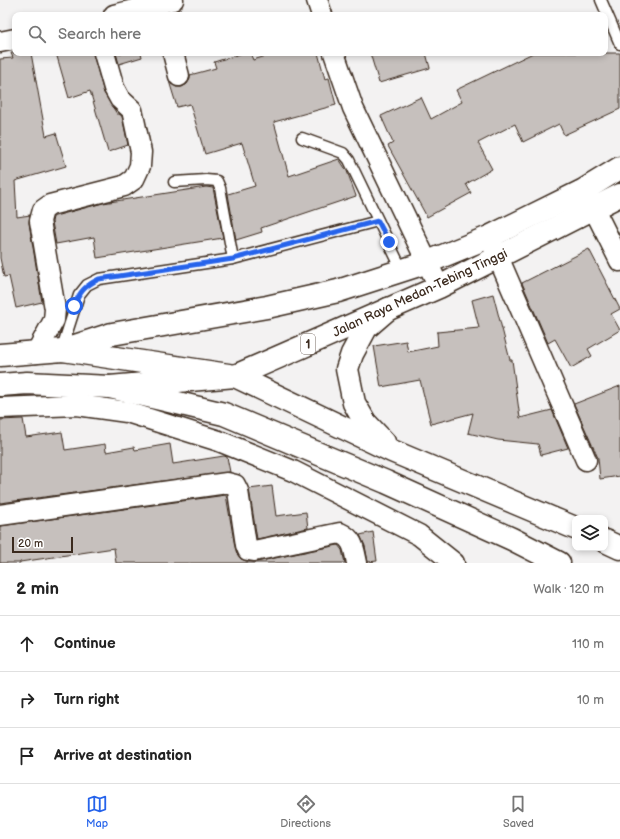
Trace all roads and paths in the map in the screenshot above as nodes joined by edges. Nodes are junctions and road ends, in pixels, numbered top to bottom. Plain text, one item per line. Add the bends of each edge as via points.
1 (317, 0) edge
2 (601, 0) edge
3 (166, 6) edge
4 (131, 12) edge
5 (321, 12) edge
6 (606, 12) edge
7 (608, 16) edge
8 (12, 39) edge
9 (0, 42) edge
10 (620, 44) edge
11 (105, 56) edge
12 (174, 56) edge
13 (335, 56) edge
14 (179, 76) dead end
15 (302, 138) dead end
16 (620, 168) edge
17 (174, 182) dead end
18 (620, 195) edge
19 (589, 199) junction
20 (378, 221) junction
21 (489, 237) junction
22 (499, 257) junction
23 (233, 259) junction
24 (620, 261) edge
25 (428, 262) junction
26 (402, 270) junction
27 (439, 286) junction
28 (388, 309) junction
29 (62, 350) junction
30 (36, 353) junction
31 (0, 355) edge
32 (235, 376) junction
33 (0, 384) edge
34 (110, 387) junction
35 (0, 408) edge
36 (392, 451) junction
37 (586, 460) dead end
38 (0, 515) edge
39 (572, 527) edge
40 (512, 539) junction
41 (608, 542) edge
42 (620, 548) edge
43 (435, 556) edge
44 (357, 563) edge
45 (454, 563) edge
46 (546, 563) edge
47 (559, 563) edge

1 - 5 street
2 - 6 lane
3 - 4 street
7 - 10 lane
8 - 9 street
11 - 30 street via 114,88 120,99 132,110 141,152 140,166 134,179 124,186 50,205 43,210 40,221 55,309 54,320
12 - 14 street
13 - 25 street via 352,108
15 - 20 lane via 343,153 353,167
16 - 19 highway, Jalan Raya Medan-Tebing Tinggi / 1
17 - 23 lane via 217,181
18 - 19 highway, Jalan Raya Medan-Tebing Tinggi / 1
19 - 21 highway, Jalan Raya Medan-Tebing Tinggi / 1
19 - 22 highway, Jalan Raya Medan-Tebing Tinggi / 1
19 - 24 street
20 - 23 lane
20 - 26 lane
21 - 22 street
21 - 25 highway, Jalan Raya Medan-Tebing Tinggi / 1
22 - 27 highway, Jalan Raya Medan-Tebing Tinggi / 1
22 - 37 street
23 - 29 lane via 99,279 87,285 79,295
25 - 26 highway, Jalan Raya Medan-Tebing Tinggi / 1
25 - 27 street
26 - 29 highway, Jalan Raya Medan-Tebing Tinggi / 1 via 338,291 267,307 112,334
27 - 28 highway, Jalan Raya Medan-Tebing Tinggi / 1
28 - 32 highway, Jalan Raya Medan-Tebing Tinggi / 1
28 - 36 highway via 366,328 347,369 354,403 365,422
29 - 30 highway, Jalan Raya Medan-Tebing Tinggi / 1
29 - 32 highway
30 - 31 highway, Jalan Raya Medan-Tebing Tinggi / 1
32 - 34 highway, Jalan Raya Medan-Tebing Tinggi / 1
32 - 36 highway
33 - 34 highway, Jalan Raya Medan-Tebing Tinggi / 1
34 - 40 highway via 224,414 386,482
35 - 43 street via 77,405 127,412 219,441 293,471 419,535
36 - 39 highway
38 - 44 street via 227,483 234,485 238,491 248,550 254,551 340,533 348,537
40 - 46 highway
40 - 47 highway
41 - 42 highway
43 - 45 street

